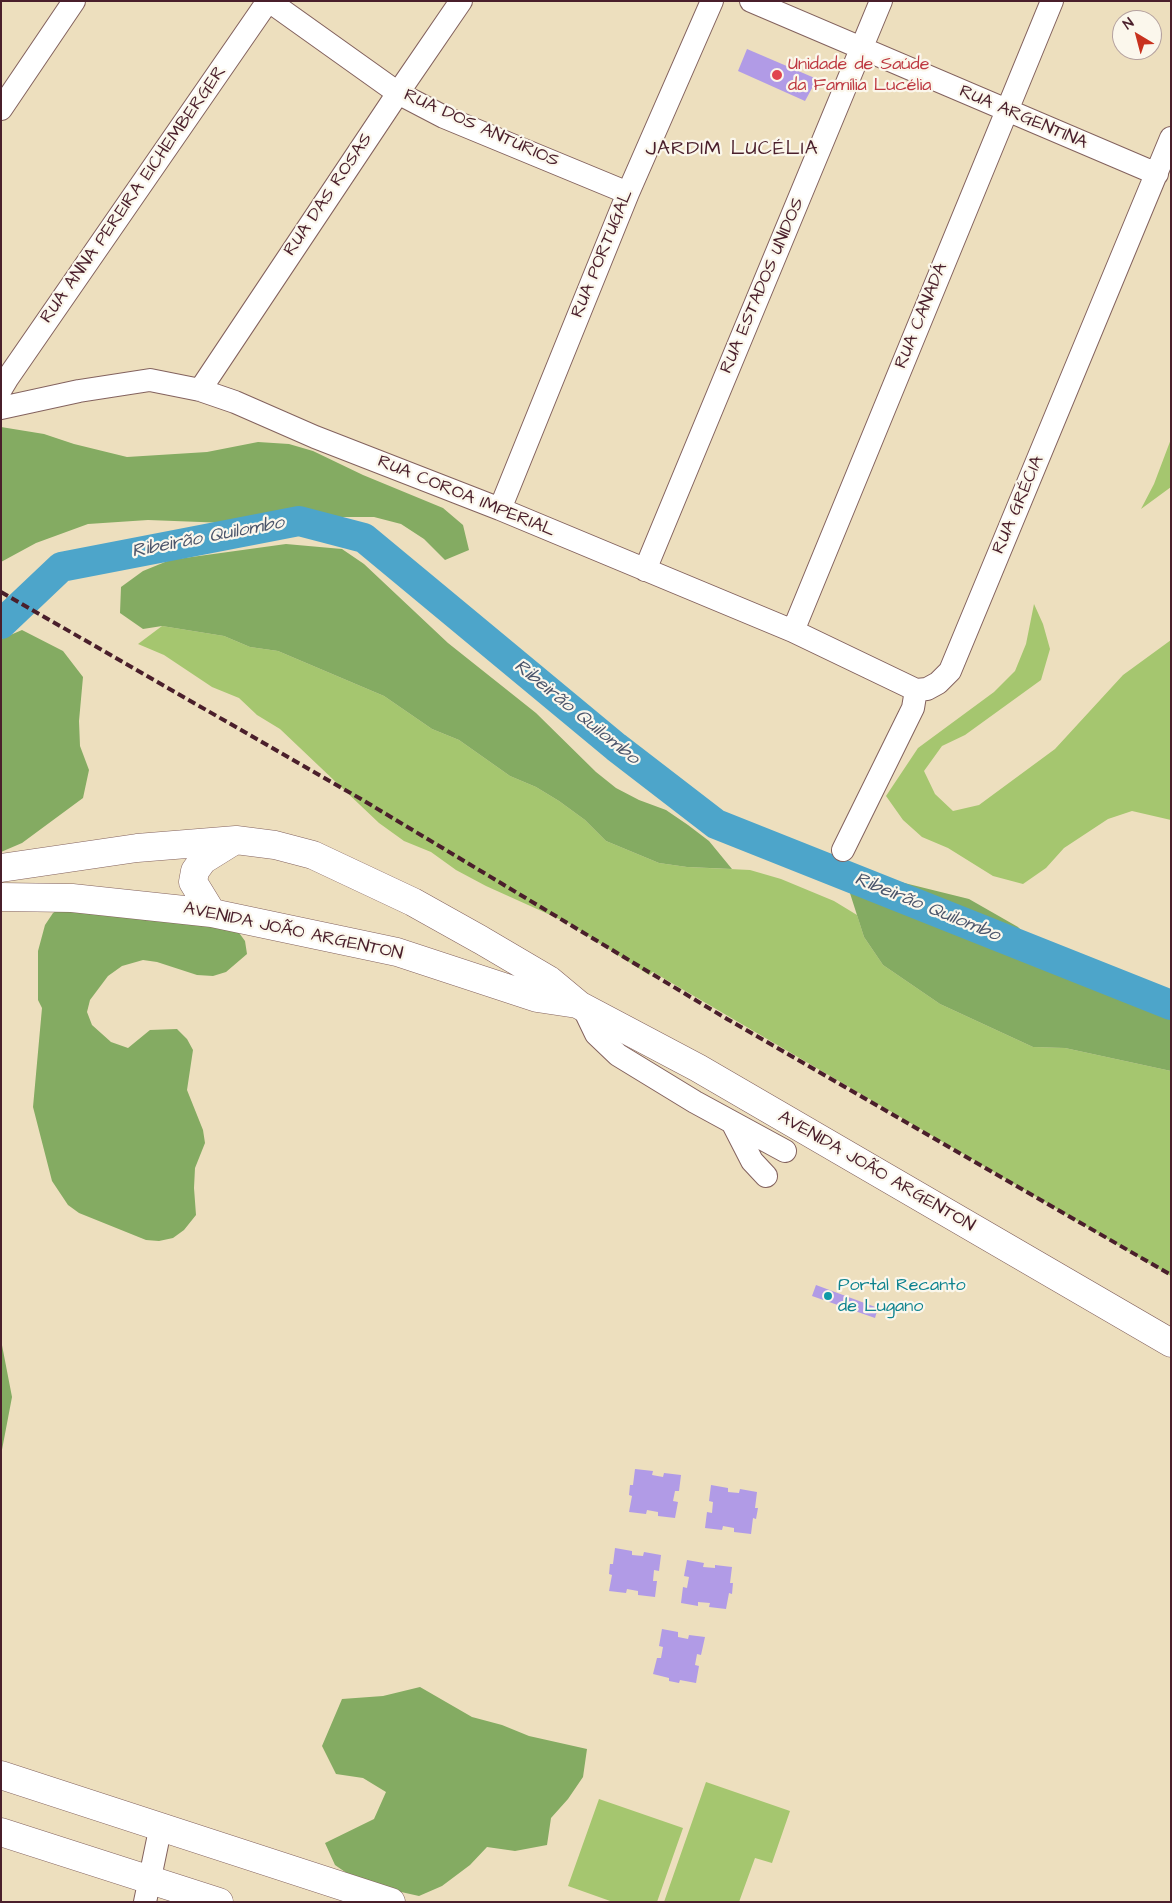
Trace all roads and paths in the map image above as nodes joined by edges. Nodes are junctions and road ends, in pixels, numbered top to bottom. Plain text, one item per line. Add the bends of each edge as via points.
1 (74, 1) edge
2 (268, 1) edge
3 (461, 1) edge
4 (712, 1) edge
5 (751, 1) edge
6 (881, 1) edge
7 (1052, 1) edge
8 (861, 50) junction
9 (398, 92) junction
10 (1, 109) edge
11 (1005, 110) junction
12 (1171, 138) edge
13 (1157, 174) junction
14 (628, 193) junction
15 (1, 389) edge
16 (200, 390) junction
17 (1, 408) edge
18 (500, 509) junction
19 (645, 570) junction
20 (793, 631) junction
21 (916, 690) junction
22 (236, 840) junction
23 (843, 850) dead end
24 (1, 868) edge
25 (1, 897) edge
26 (212, 913) junction
27 (581, 1006) junction
28 (733, 1124) junction
29 (785, 1151) dead end
30 (766, 1176) dead end
31 (1171, 1343) edge
32 (1, 1775) edge
33 (161, 1825) junction
34 (1, 1832) edge
35 (147, 1890) edge
36 (219, 1902) edge
37 (391, 1902) edge

1 - 10 street
2 - 9 street, RUA DOS ANTÚRIOS
2 - 15 street, RUA ANNA PEREIRA EICHEMBERGER
3 - 9 street, RUA DAS ROSAS
4 - 14 street, RUA PORTUGAL
5 - 8 street, RUA ARGENTINA
6 - 8 street, RUA ESTADOS UNIDOS
7 - 11 street, RUA CANADÁ
8 - 11 street, RUA ARGENTINA
8 - 19 street, RUA ESTADOS UNIDOS
9 - 14 street, RUA DOS ANTÚRIOS via 444,117
9 - 16 street, RUA DAS ROSAS
11 - 13 street, RUA ARGENTINA
11 - 20 street, RUA CANADÁ
12 - 13 street, RUA GRÉCIA
13 - 21 street, RUA GRÉCIA via 950,670 938,684
14 - 18 street, RUA PORTUGAL
16 - 17 street, RUA COROA IMPERIAL via 150,380
16 - 18 street, RUA COROA IMPERIAL
18 - 19 street, RUA COROA IMPERIAL
19 - 20 street, RUA COROA IMPERIAL
20 - 21 street, RUA COROA IMPERIAL
21 - 23 street via 913,708
22 - 24 main road, AVENIDA JOÃO ARGENTON via 137,848
22 - 26 main road via 203,860 194,870 193,882
22 - 27 main road, AVENIDA JOÃO ARGENTON via 275,845 313,855 413,902 549,980
25 - 26 main road, AVENIDA JOÃO ARGENTON via 72,898
26 - 27 main road, AVENIDA JOÃO ARGENTON via 397,952 537,998
27 - 28 street via 596,1034 618,1055
27 - 31 main road, AVENIDA JOÃO ARGENTON via 698,1068
28 - 29 street
28 - 30 street via 752,1161
32 - 33 main road
33 - 35 street
33 - 37 main road
34 - 35 main road
35 - 36 main road

